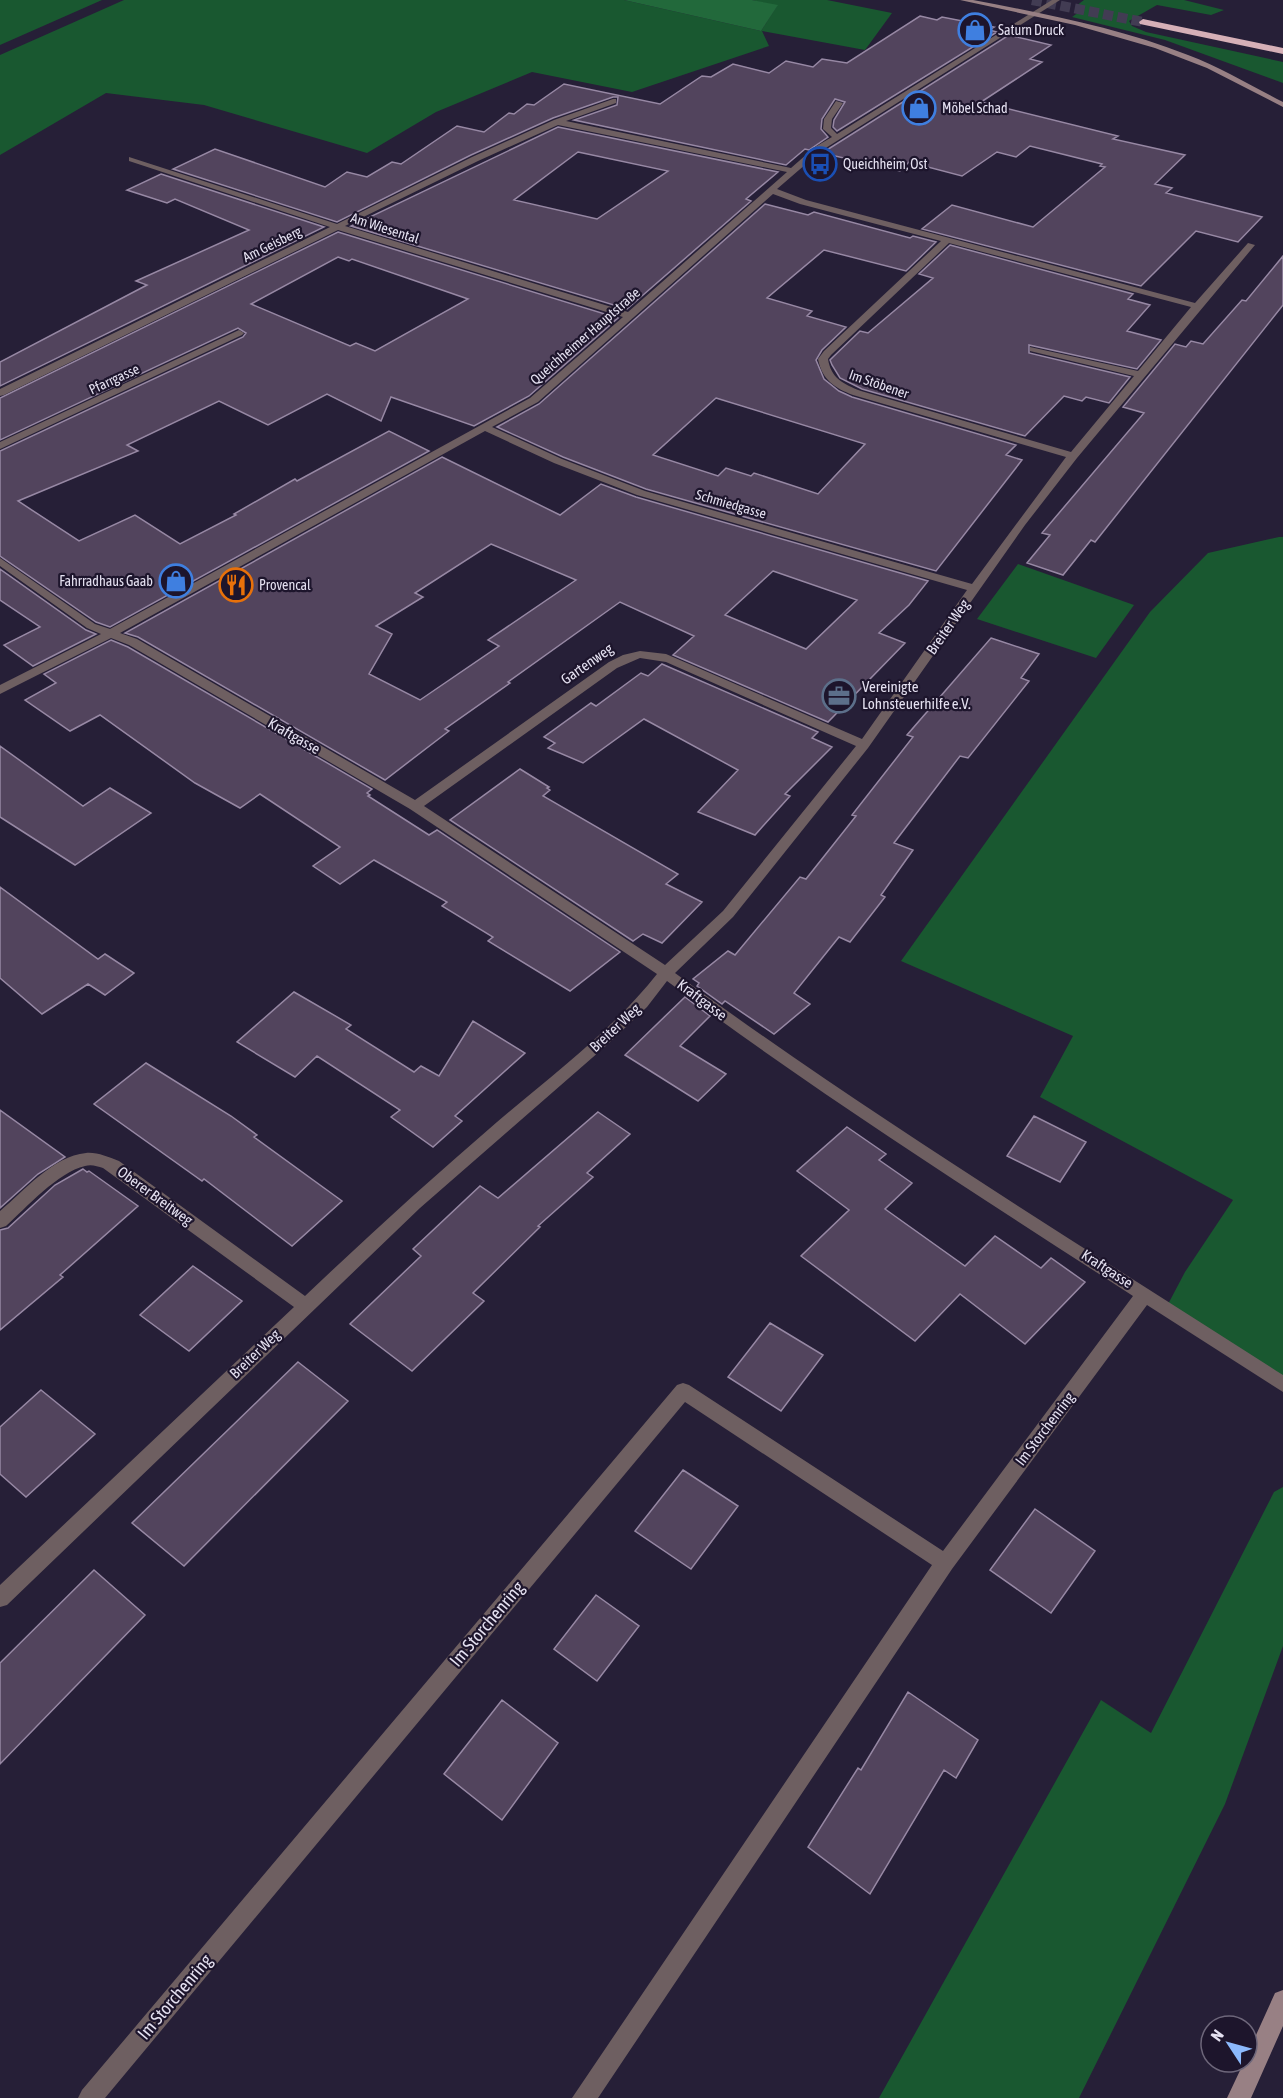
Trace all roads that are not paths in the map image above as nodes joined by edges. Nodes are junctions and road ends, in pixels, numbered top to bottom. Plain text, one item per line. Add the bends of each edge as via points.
1 (963, 0) edge
2 (1056, 0) edge
3 (1033, 14) junction
4 (1152, 14) tunnel mouth
5 (1143, 22) tunnel mouth
6 (1207, 25) dead end
7 (1283, 51) edge
8 (1215, 70) junction
9 (1274, 90) dead end
10 (613, 101) dead end
11 (838, 102) dead end
12 (1283, 105) edge
13 (557, 123) junction
14 (835, 136) junction
15 (132, 159) dead end
16 (793, 171) junction
17 (771, 190) junction
18 (338, 227) junction
19 (947, 240) junction
20 (1251, 245) dead end
21 (1197, 306) junction
22 (631, 316) junction
23 (239, 333) dead end
24 (1033, 349) dead end
25 (1139, 374) junction
26 (0, 393) edge
27 (486, 428) junction
28 (0, 446) edge
29 (1073, 456) junction
30 (0, 561) edge
31 (975, 589) junction
32 (111, 633) junction
33 (0, 690) edge
34 (864, 745) junction
35 (415, 806) junction
36 (666, 973) junction
37 (0, 1221) edge
38 (1145, 1294) junction
39 (305, 1305) junction
40 (1283, 1384) edge
41 (945, 1563) junction
42 (0, 1598) edge
43 (1283, 2001) edge
44 (90, 2098) edge
45 (584, 2098) edge
46 (1239, 2098) edge

1 - 3 street
2 - 3 street, Queichheimer Hauptstraße
3 - 8 street via 1130,37
3 - 14 street, Queichheimer Hauptstraße
4 - 6 highway
5 - 7 highway
8 - 9 street
8 - 12 street
10 - 13 street, Am Geisberg
11 - 14 street via 827,124
13 - 16 street
13 - 18 street, Am Geisberg
14 - 16 street, Queichheimer Hauptstraße
15 - 18 street, Am Wiesental
16 - 17 street, Queichheimer Hauptstraße
17 - 19 street
17 - 22 street, Queichheimer Hauptstraße
18 - 22 street, Am Wiesental
18 - 26 street, Am Geisberg
19 - 21 street
19 - 29 street, Im Stöbener via 827,353 823,359 827,377 857,393
20 - 21 street, Breiter Weg
21 - 25 street, Breiter Weg
22 - 27 street, Queichheimer Hauptstraße via 542,395
23 - 28 street, Pfarrgasse
24 - 25 street
25 - 29 street, Breiter Weg
27 - 31 street, Schmiedgasse via 632,490
27 - 32 street, Queichheimer Hauptstraße
29 - 31 street, Breiter Weg
30 - 32 street, Kraftgasse via 91,626
31 - 34 street, Breiter Weg
32 - 33 street, Queichheimer Hauptstraße
32 - 35 street, Kraftgasse via 133,642
34 - 35 street, Gartenweg via 670,659 641,652 626,656
34 - 36 street, Breiter Weg via 742,898
35 - 36 street, Kraftgasse
36 - 38 street, Kraftgasse via 880,1123
36 - 39 street, Breiter Weg via 642,1004 603,1040 414,1203
37 - 39 street, Oberer Breitweg via 63,1170 83,1160 99,1160 113,1165
38 - 40 street, Kraftgasse
38 - 41 street, Im Storchenring
39 - 42 street, Breiter Weg
41 - 44 street, Im Storchenring via 683,1391
41 - 45 street, Im Storchenring
43 - 46 street

